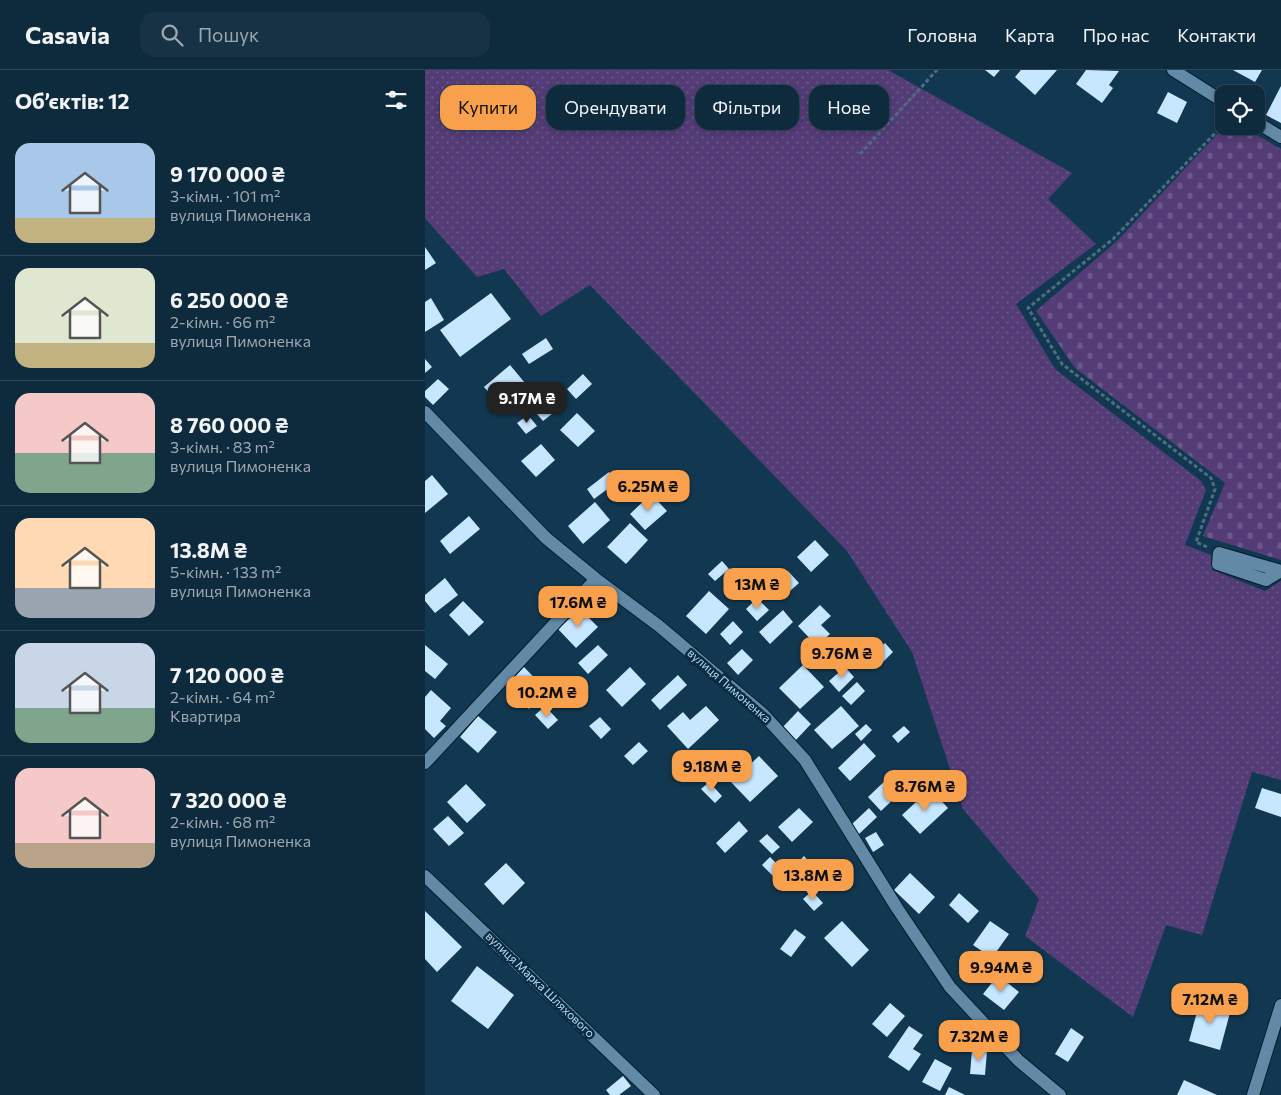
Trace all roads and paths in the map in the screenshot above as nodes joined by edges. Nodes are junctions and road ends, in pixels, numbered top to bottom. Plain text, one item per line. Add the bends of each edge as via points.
1 (937, 70) edge
2 (1173, 70) edge
3 (1215, 96) edge
4 (1265, 127) edge
5 (1215, 133) edge
6 (1281, 136) edge
7 (860, 154) dead end
8 (425, 412) edge
9 (1219, 553) joint
10 (1281, 571) edge
11 (596, 579) junction
12 (425, 763) edge
13 (425, 876) edge
14 (1281, 1004) edge
15 (654, 1095) edge
16 (1060, 1095) edge
17 (1253, 1095) edge

1 - 7 path
2 - 3 street
4 - 6 street
5 - 9 path via 1113,239 1027,308 1062,364 1211,478 1215,489 1196,542
8 - 11 street, вулиця Пимоненка via 546,538
9 - 10 street
11 - 12 street
11 - 16 street, вулиця Пимоненка via 659,626 763,714 805,760 950,987 1018,1060
13 - 15 street, вулиця Марка Шляхового
14 - 17 street

